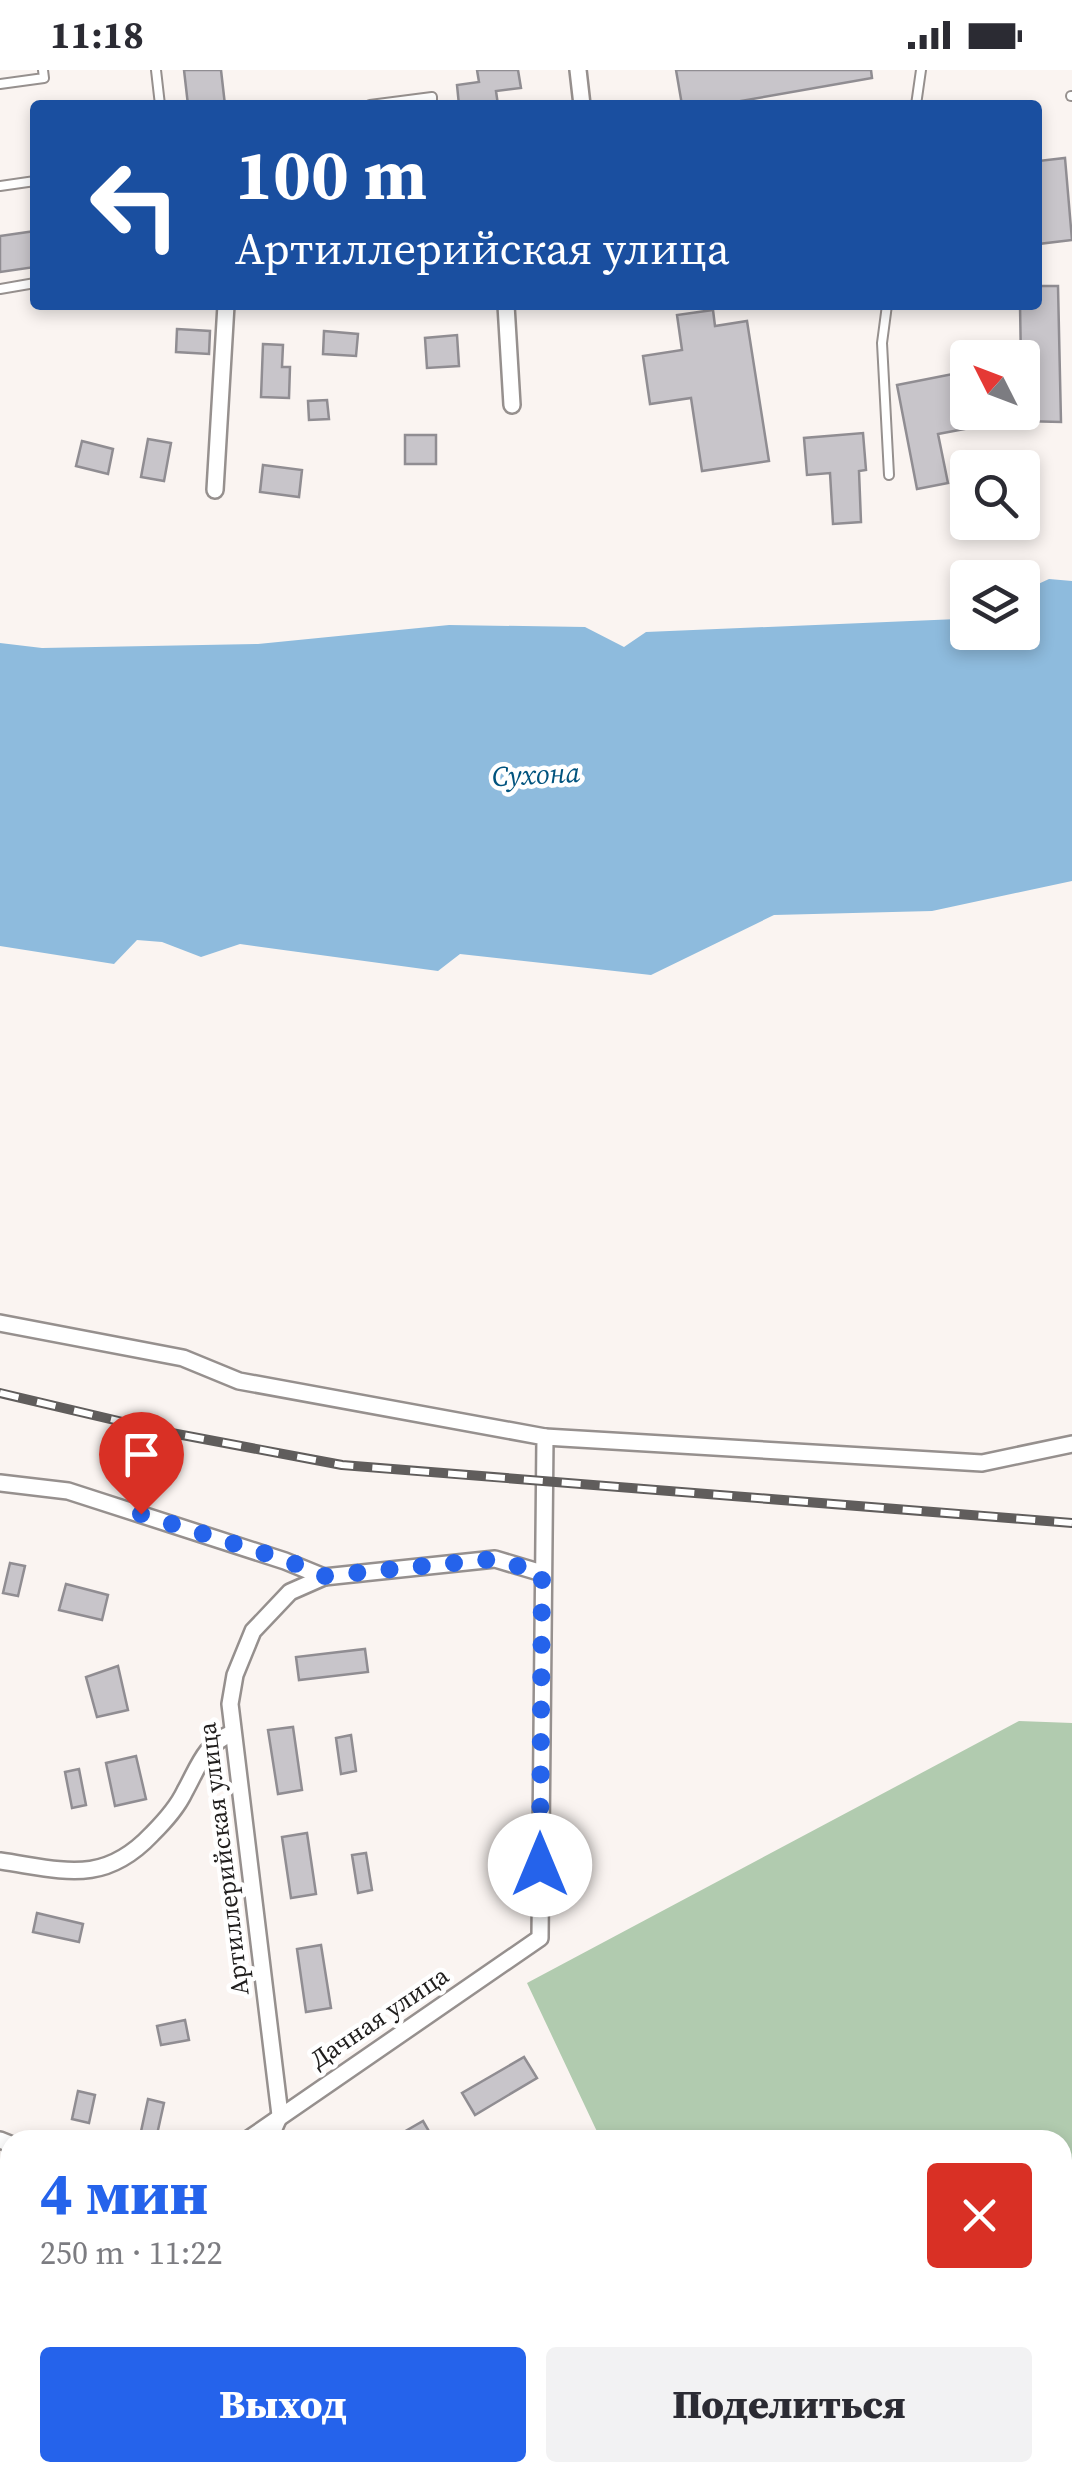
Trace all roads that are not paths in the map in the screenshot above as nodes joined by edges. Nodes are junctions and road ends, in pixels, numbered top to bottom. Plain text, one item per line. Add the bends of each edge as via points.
1 (44, 70) edge
2 (156, 70) edge
3 (578, 70) edge
4 (921, 70) edge
5 (0, 84) edge
6 (159, 100) edge
7 (409, 100) edge
8 (432, 100) edge
9 (581, 100) edge
10 (917, 100) edge
11 (30, 182) edge
12 (0, 186) edge
13 (30, 284) edge
14 (0, 289) edge
15 (226, 310) edge
16 (506, 310) edge
17 (886, 310) edge
18 (512, 406) dead end
19 (888, 476) dead end
20 (215, 490) dead end
21 (0, 1323) edge
22 (545, 1437) junction
23 (1072, 1444) edge
24 (0, 1483) edge
25 (542, 1573) junction
26 (324, 1576) junction
27 (232, 1733) junction
28 (0, 1860) edge
29 (280, 2115) junction
30 (260, 2130) edge
31 (273, 2130) edge

1 - 5 lane via 44,78
2 - 6 lane
3 - 9 street
4 - 10 lane
7 - 8 lane
11 - 12 lane
13 - 14 lane
15 - 20 street
16 - 18 street
17 - 19 lane
21 - 22 street via 182,1358 239,1381
22 - 23 street via 982,1463
22 - 25 street
24 - 26 street, Артиллерийская улица via 68,1491
25 - 26 street, Артиллерийская улица via 494,1559
25 - 29 street, Дачная улица via 540,1938
26 - 27 street, Артиллерийская улица via 290,1592 253,1631 235,1676
27 - 28 street via 208,1748 174,1811 107,1868
27 - 29 street, Артиллерийская улица
29 - 30 street, Дачная улица
29 - 31 street

